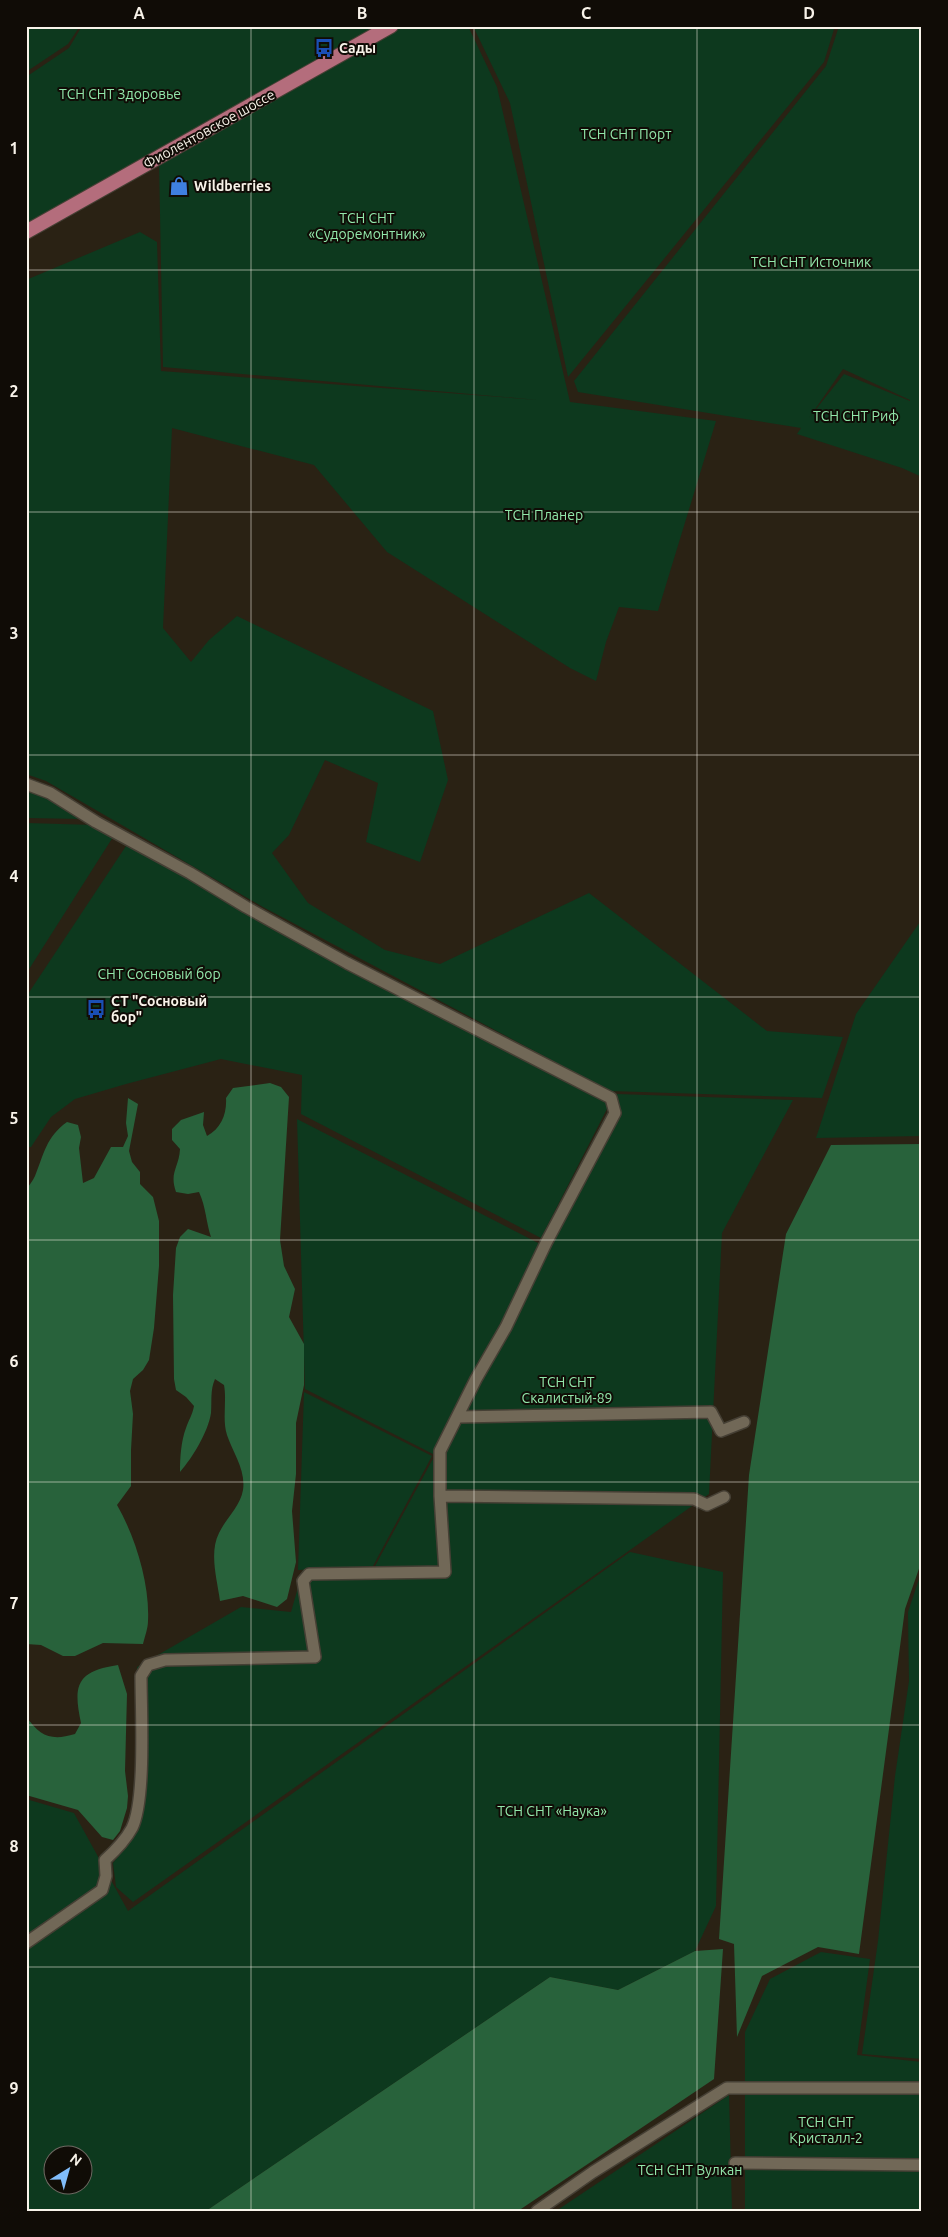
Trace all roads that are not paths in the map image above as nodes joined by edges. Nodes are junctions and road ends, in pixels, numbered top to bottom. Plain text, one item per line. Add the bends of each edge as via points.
1 (391, 26) edge
2 (26, 232) edge
3 (26, 784) edge
4 (457, 1417) junction
5 (744, 1422) dead end
6 (440, 1496) junction
7 (724, 1497) dead end
8 (26, 1943) edge
9 (922, 2088) edge
10 (735, 2164) dead end
11 (922, 2165) edge
12 (537, 2211) edge

1 - 2 main road, Фиолентовское шоссе
3 - 4 street via 50,793 347,963 611,1098 615,1113
4 - 5 street via 711,1412 720,1431
4 - 6 street via 440,1451
6 - 7 street via 694,1499 707,1505
6 - 8 street via 445,1572 309,1574 303,1581 315,1657 165,1660 148,1665 141,1676 140,1792 133,1826 122,1844 105,1860 106,1876 102,1890
9 - 12 street via 727,2088
10 - 11 street

